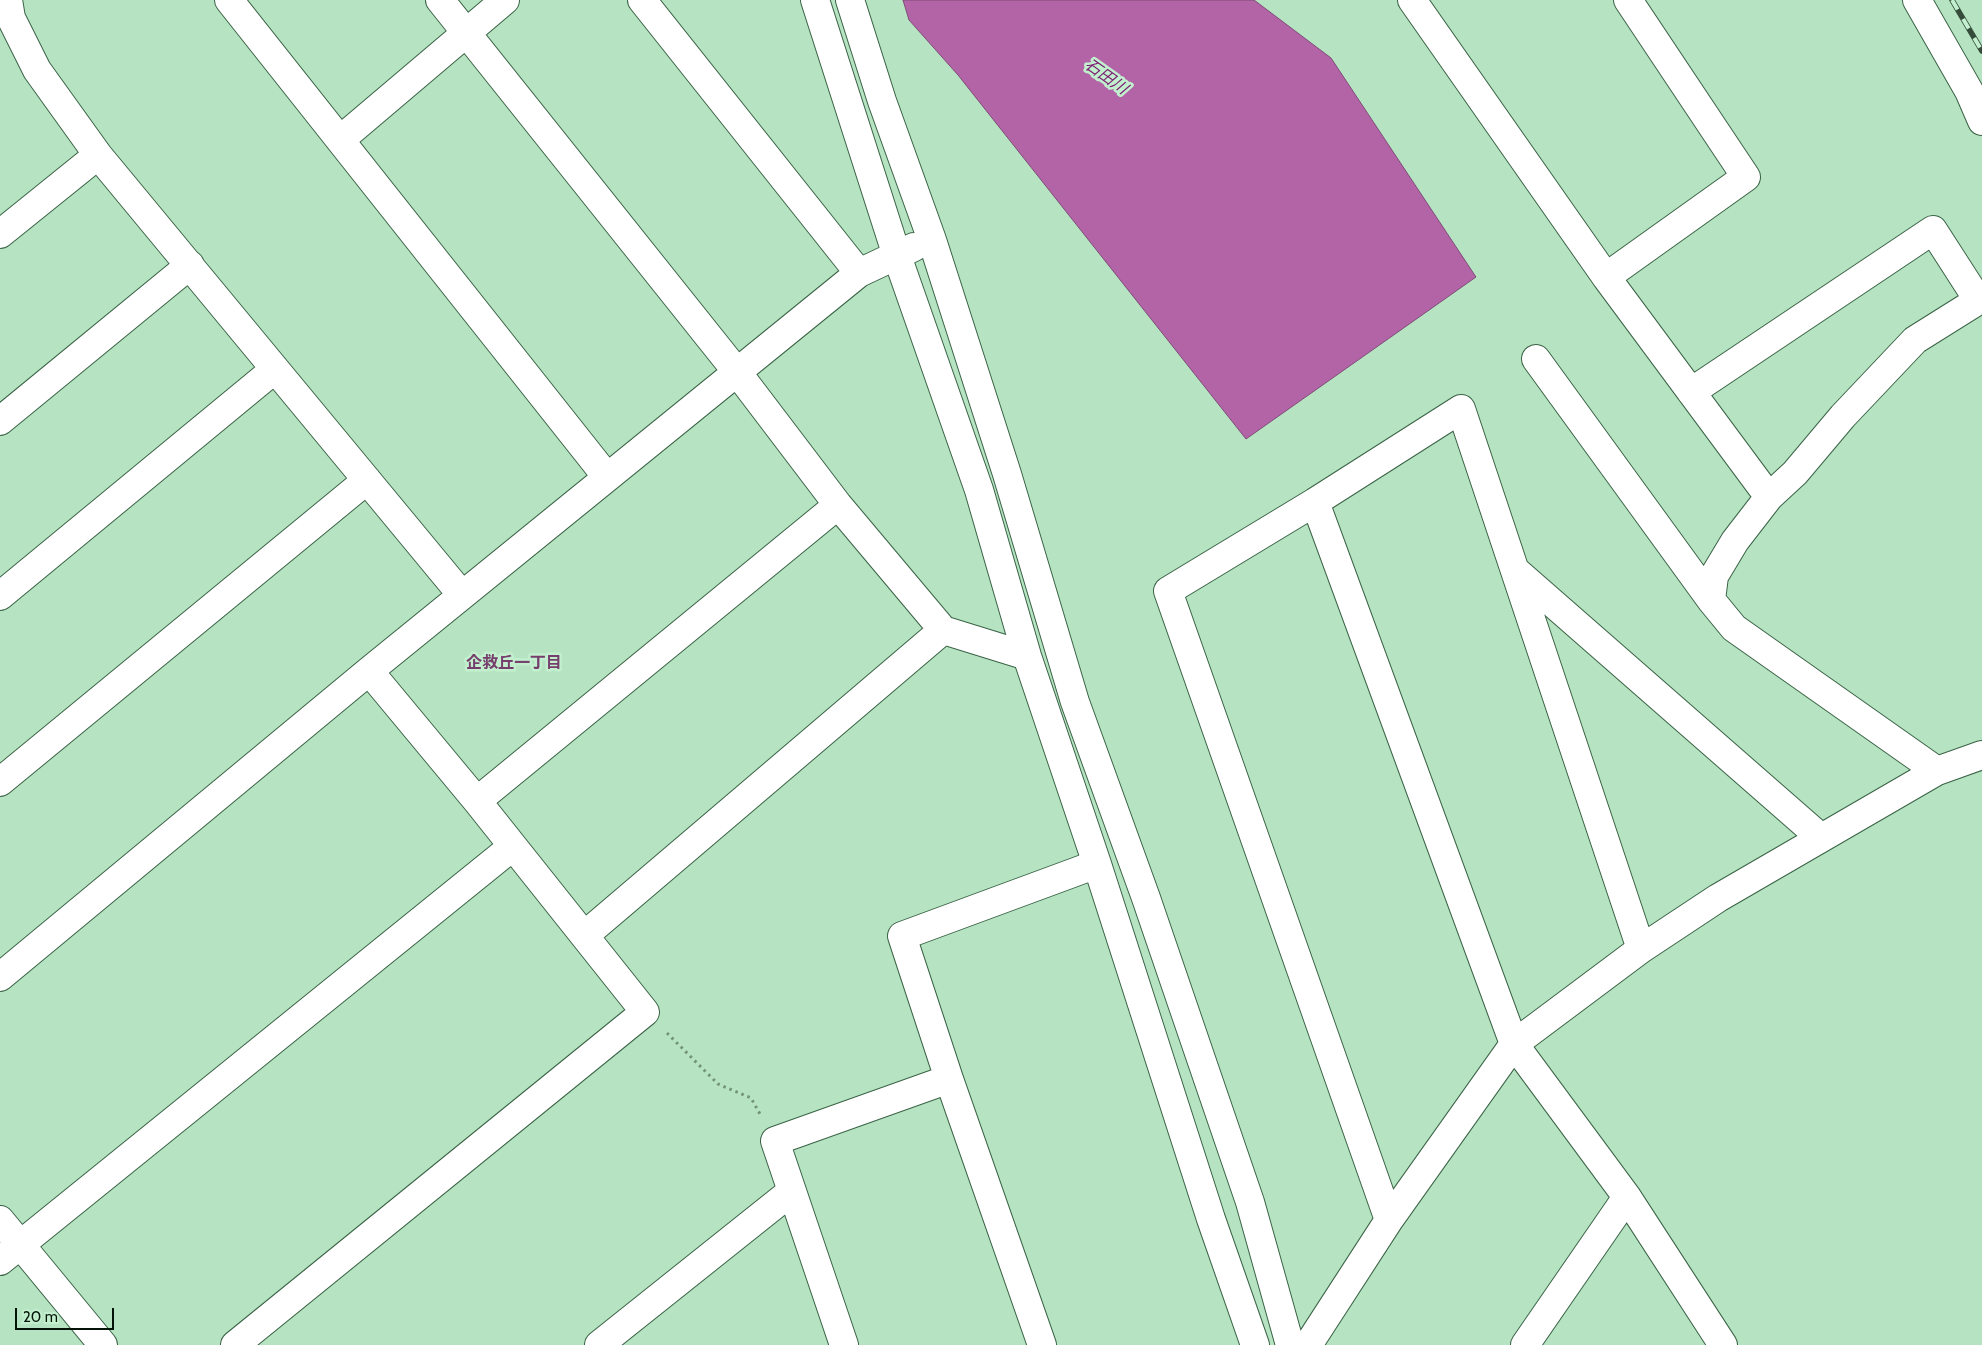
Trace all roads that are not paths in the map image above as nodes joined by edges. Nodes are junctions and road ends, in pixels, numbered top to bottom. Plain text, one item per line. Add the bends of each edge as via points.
1 (8, 0) edge
2 (229, 0) edge
3 (440, 0) edge
4 (504, 0) edge
5 (642, 0) edge
6 (815, 0) edge
7 (850, 0) edge
8 (1412, 0) edge
9 (1628, 0) edge
10 (1917, 0) edge
11 (466, 33) junction
12 (1982, 121) edge
13 (340, 140) junction
14 (98, 155) junction
15 (0, 234) edge
16 (932, 240) junction
17 (896, 253) junction
18 (190, 265) junction
19 (859, 273) junction
20 (1606, 277) junction
21 (1980, 299) edge
22 (1536, 359) dead end
23 (275, 369) junction
24 (737, 372) junction
25 (1691, 392) junction
26 (0, 421) edge
27 (607, 477) junction
28 (367, 480) junction
29 (1769, 497) junction
30 (1315, 502) junction
31 (838, 505) junction
32 (1515, 570) junction
33 (462, 595) junction
34 (0, 596) edge
35 (1711, 600) junction
36 (942, 630) junction
37 (1027, 656) junction
38 (369, 671) junction
39 (1982, 755) edge
40 (1937, 771) junction
41 (0, 782) edge
42 (477, 800) junction
43 (1820, 838) junction
44 (512, 847) junction
45 (1097, 864) junction
46 (586, 934) junction
47 (1641, 949) junction
48 (0, 977) edge
49 (1514, 1044) junction
50 (949, 1080) junction
51 (792, 1191) junction
52 (1627, 1197) junction
53 (0, 1220) edge
54 (1389, 1220) junction
55 (10, 1252) edge
56 (103, 1345) edge
57 (235, 1345) edge
58 (599, 1345) edge
59 (844, 1345) edge
60 (1042, 1345) edge
61 (1255, 1345) edge
62 (1290, 1345) edge
63 (1308, 1345) edge
64 (1525, 1345) edge
65 (1723, 1345) edge

1 - 14 street via 11,18 37,70
2 - 13 street
3 - 11 street
4 - 11 street
5 - 19 street
6 - 17 street
7 - 16 street
8 - 20 street
9 - 20 street via 1746,177
10 - 12 street via 1969,91
11 - 13 street
11 - 24 street
13 - 27 street
14 - 15 street
14 - 18 street
16 - 17 street
16 - 62 street via 1075,702 1250,1202
17 - 19 street
17 - 37 street via 979,490
18 - 23 street
18 - 26 street
19 - 24 street
20 - 25 street
21 - 25 street via 1933,230
21 - 29 street via 1915,340 1843,416 1795,473
22 - 35 street
23 - 28 street
23 - 34 street
24 - 27 street
24 - 31 street
25 - 29 street
27 - 33 street
28 - 33 street
28 - 41 street
29 - 35 street via 1735,541 1714,576
30 - 32 street via 1461,409
30 - 49 street
30 - 54 street via 1168,591
31 - 36 street
31 - 42 street
32 - 43 street
32 - 47 street
33 - 38 street
35 - 40 street via 1734,628
36 - 37 street
36 - 46 street
37 - 45 street
38 - 42 street
38 - 48 street
39 - 40 street
40 - 43 street
42 - 44 street
43 - 47 street via 1718,898
44 - 46 street
44 - 55 street
45 - 50 street via 902,936
45 - 61 street
46 - 57 street via 645,1012
47 - 49 street
49 - 52 street
49 - 54 street
50 - 51 street via 775,1141
50 - 60 street
51 - 58 street
51 - 59 street
52 - 64 street
52 - 65 street
53 - 55 street
54 - 63 street
55 - 56 street

